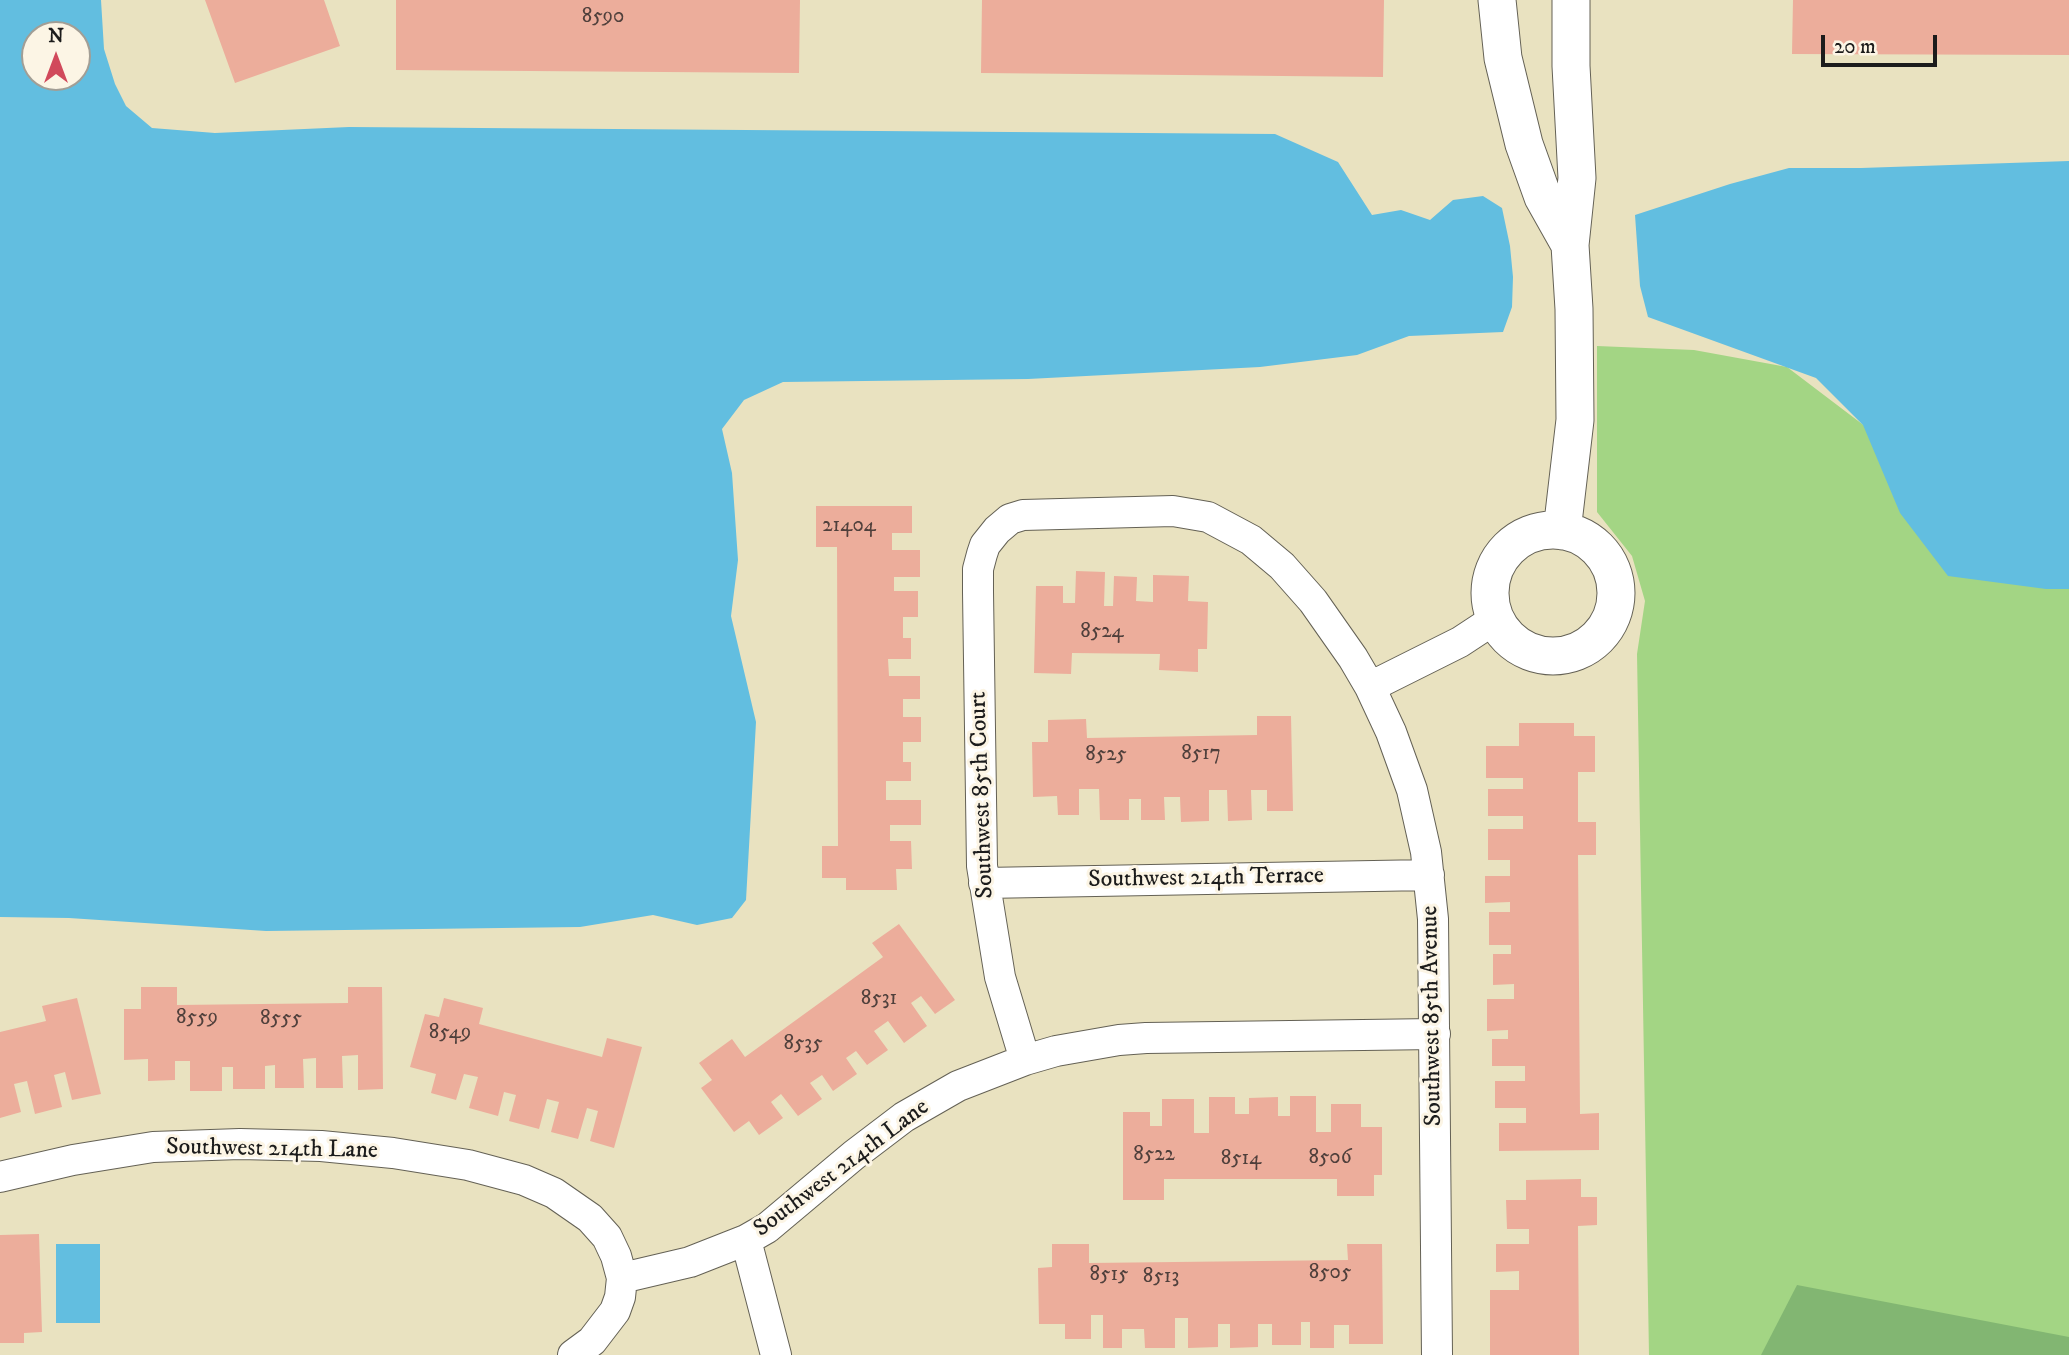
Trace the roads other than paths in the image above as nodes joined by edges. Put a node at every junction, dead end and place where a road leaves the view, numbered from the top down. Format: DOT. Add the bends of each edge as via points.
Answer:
graph roads {
  1 [pos="1497,0"];
  2 [pos="1572,0"];
  3 [pos="1570,245"];
  4 [pos="997,530"];
  5 [pos="1562,531"];
  6 [pos="1495,619"];
  7 [pos="1370,687"];
  8 [pos="1429,875"];
  9 [pos="984,883"];
  10 [pos="1435,1034"];
  11 [pos="1025,1060"];
  12 [pos="0,1177"];
  13 [pos="746,1240"];
  14 [pos="622,1278"];
  15 [pos="573,1355"];
  16 [pos="776,1355"];
  17 [pos="1437,1355"];
  1 -- 3 [label="street" via="1503,58 1524,144 1542,197"];
  2 -- 3 [label="street" via="1577,178"];
  3 -- 5 [label="street" via="1575,420"];
  4 -- 7 [label="street, Southwest 85th Avenue" via="1016,517 1050,513 1173,511 1220,522 1251,540 1289,574 1331,626"];
  4 -- 9 [label="street, Southwest 85th Court" via="985,545 978,577"];
  5 -- 6 [label="street" via="1529,535 1503,556 1490,586"];
  5 -- 6 [label="street" via="1595,546 1615,578 1613,615 1604,631 1574,653 1537,654 1519,647"];
  6 -- 7 [label="street"];
  7 -- 8 [label="street, Southwest 85th Avenue" via="1412,790"];
  8 -- 9 [label="street, Southwest 214th Terrace"];
  8 -- 10 [label="street, Southwest 85th Avenue"];
  9 -- 11 [label="street, Southwest 85th Court" via="1000,976"];
  10 -- 11 [label="street, Southwest 214th Lane" via="1146,1038 1089,1044"];
  10 -- 17 [label="street, Southwest 85th Avenue"];
  11 -- 13 [label="street, Southwest 214th Lane" via="958,1086 904,1117"];
  12 -- 14 [label="street, Southwest 214th Lane" via="73,1160 177,1145 321,1146 468,1165 554,1193 590,1218 607,1237"];
  13 -- 14 [label="street, Southwest 214th Lane" via="690,1262"];
  13 -- 16 [label="street"];
  14 -- 15 [label="street" via="620,1297 607,1324"];
}
